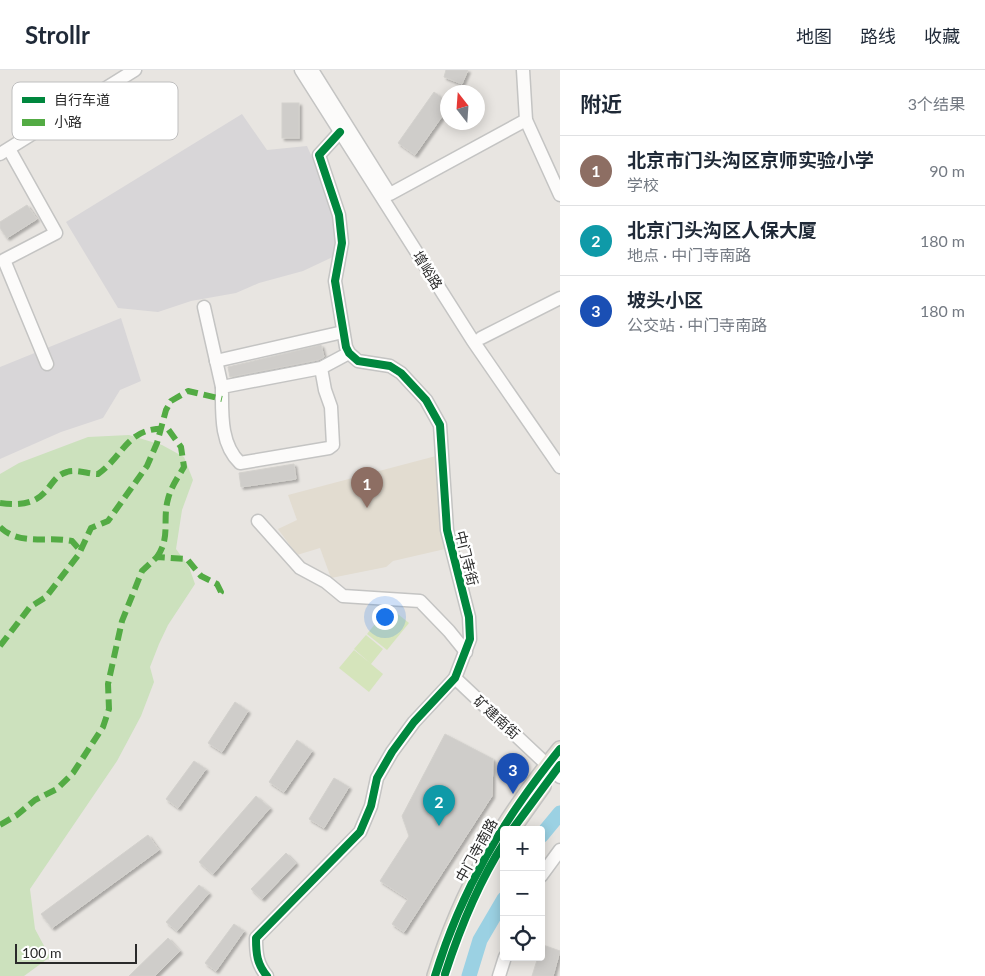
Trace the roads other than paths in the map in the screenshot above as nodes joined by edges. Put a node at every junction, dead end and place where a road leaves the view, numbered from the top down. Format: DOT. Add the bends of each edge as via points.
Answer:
graph roads {
  1 [pos="135,70"];
  2 [pos="301,70"];
  3 [pos="312,70"];
  4 [pos="523,70"];
  5 [pos="116,82"];
  6 [pos="526,120"];
  7 [pos="340,132"];
  8 [pos="23,140"];
  9 [pos="4,152"];
  10 [pos="390,194"];
  11 [pos="560,195"];
  12 [pos="560,298"];
  13 [pos="204,307"];
  14 [pos="344,332"];
  15 [pos="481,338"];
  16 [pos="349,353"];
  17 [pos="216,361"];
  18 [pos="47,364"];
  19 [pos="321,368"];
  20 [pos="222,387"];
  21 [pos="560,451"];
  22 [pos="560,467"];
  23 [pos="258,521"];
  24 [pos="466,652"];
  25 [pos="455,678"];
  26 [pos="560,748"];
  27 [pos="556,769"];
  28 [pos="515,826"];
  29 [pos="500,850"];
  30 [pos="560,850"];
  31 [pos="545,871"];
  32 [pos="504,961"];
  33 [pos="266,975"];
  34 [pos="436,976"];
  35 [pos="444,976"];
  36 [pos="499,976"];
  1 -- 5 [label="street"];
  2 -- 7 [label="street, 增峪路"];
  3 -- 10 [label="street, 增峪路"];
  4 -- 6 [label="street"];
  6 -- 10 [label="street"];
  6 -- 11 [label="street"];
  7 -- 14 [label="street" via="318,155 339,215 342,243 335,281"];
  7 -- 22 [label="street, 增峪路" via="473,342"];
  8 -- 9 [label="street"];
  9 -- 18 [label="street" via="56,233 4,260"];
  10 -- 15 [label="street, 增峪路"];
  12 -- 15 [label="street"];
  13 -- 17 [label="street"];
  14 -- 16 [label="street"];
  14 -- 17 [label="street"];
  15 -- 21 [label="street, 增峪路"];
  16 -- 19 [label="street"];
  16 -- 24 [label="street, 中门寺街" via="358,360 390,366 401,373 426,400 440,425 447,530 469,616 470,639"];
  17 -- 20 [label="street"];
  19 -- 20 [label="street"];
  19 -- 20 [label="street" via="331,407 333,444 330,448 240,463 226,440"];
  23 -- 24 [label="street" via="300,568 343,596 420,601"];
  24 -- 25 [label="street, 中门寺街"];
  25 -- 27 [label="street, 矿建南街"];
  25 -- 33 [label="street, 中门寺街" via="414,722 392,752 377,778 371,806 360,832 256,938 256,954"];
  26 -- 27 [label="main road, 中门寺南路"];
  27 -- 28 [label="main road, 中门寺南路"];
  27 -- 34 [label="main road, 中门寺南路" via="520,799 490,848 448,932"];
  29 -- 35 [label="main road, 中门寺南路" via="468,914"];
  30 -- 31 [label="street"];
  32 -- 36 [label="street"];
}
